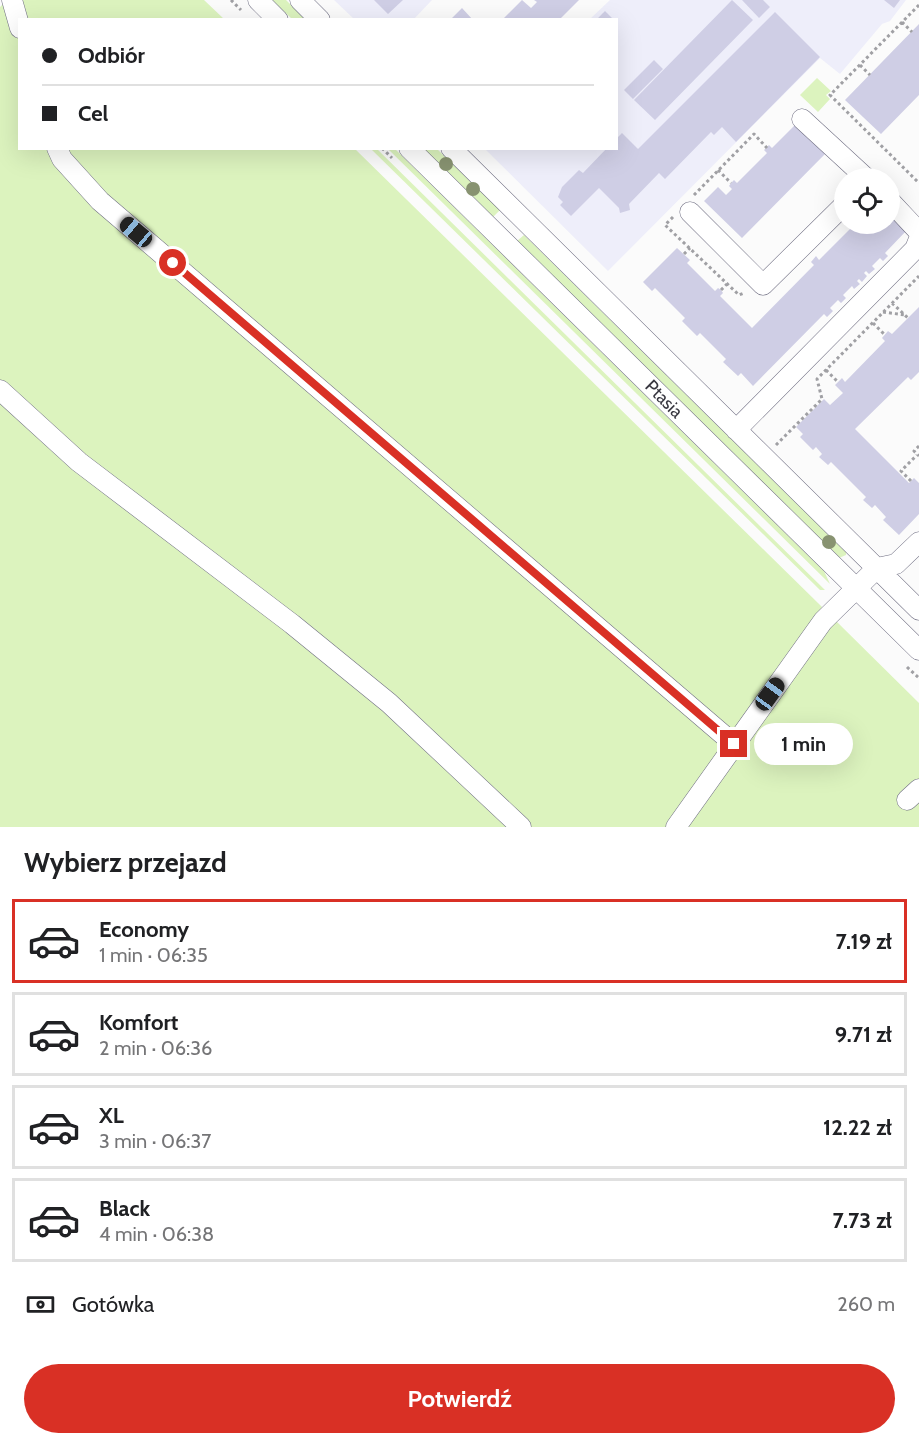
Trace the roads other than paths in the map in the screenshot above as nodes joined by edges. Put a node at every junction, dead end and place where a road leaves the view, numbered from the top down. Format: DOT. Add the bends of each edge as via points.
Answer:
graph roads {
  1 [pos="12,0"];
  2 [pos="258,0"];
  3 [pos="300,0"];
  4 [pos="276,18"];
  5 [pos="318,18"];
  6 [pos="18,21"];
  7 [pos="802,119"];
  8 [pos="58,150"];
  9 [pos="411,150"];
  10 [pos="453,150"];
  11 [pos="855,168"];
  12 [pos="900,212"];
  13 [pos="690,213"];
  14 [pos="834,215"];
  15 [pos="919,232"];
  16 [pos="919,239"];
  17 [pos="0,390"];
  18 [pos="736,430"];
  19 [pos="919,542"];
  20 [pos="876,568"];
  21 [pos="856,588"];
  22 [pos="919,610"];
  23 [pos="919,650"];
  24 [pos="734,744"];
  25 [pos="521,827"];
  26 [pos="676,827"];
  1 -- 6 [label="street"];
  2 -- 4 [label="street"];
  3 -- 5 [label="street"];
  7 -- 11 [label="street"];
  8 -- 24 [label="street" via="100,201"];
  9 -- 21 [label="street, Ptasia"];
  10 -- 18 [label="street, Ptasia"];
  12 -- 15 [label="street"];
  13 -- 14 [label="street" via="764,285"];
  16 -- 18 [label="street" via="915,249"];
  17 -- 25 [label="street" via="79,462 389,703"];
  18 -- 20 [label="street, Ptasia"];
  19 -- 20 [label="street" via="896,564"];
  20 -- 21 [label="street"];
  20 -- 22 [label="street, Ptasia"];
  21 -- 23 [label="street, Ptasia"];
  21 -- 24 [label="street" via="823,621"];
  24 -- 26 [label="street"];
}
